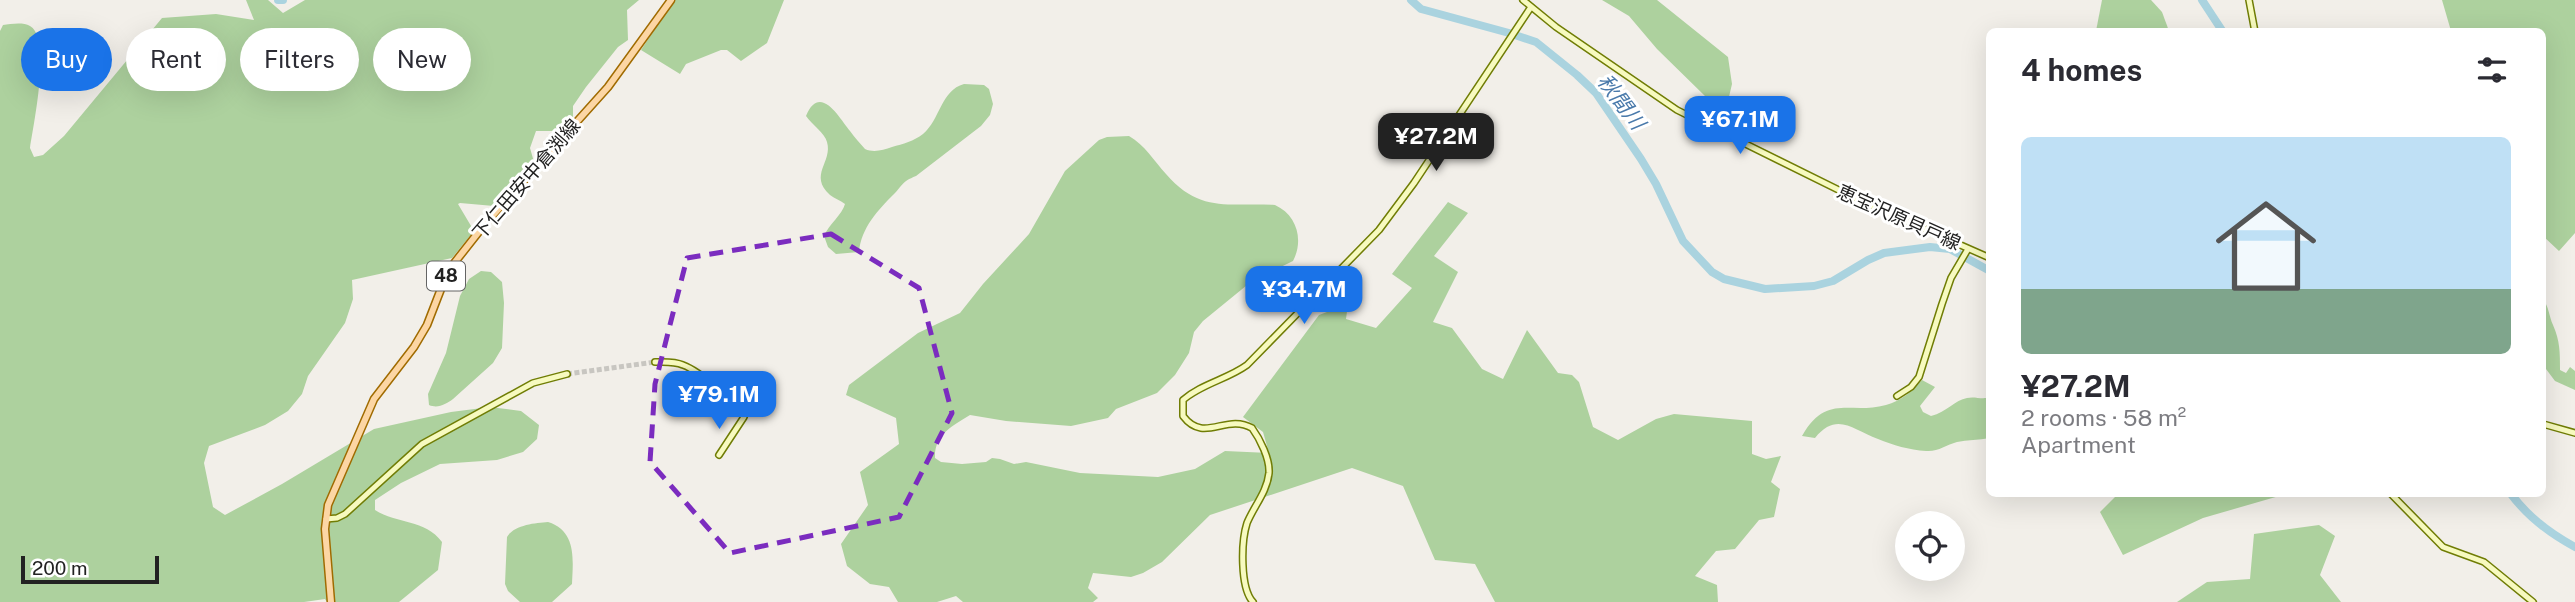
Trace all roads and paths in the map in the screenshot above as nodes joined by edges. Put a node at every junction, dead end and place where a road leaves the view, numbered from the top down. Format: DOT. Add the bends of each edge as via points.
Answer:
graph roads {
  1 [pos="671,0"];
  2 [pos="1523,0"];
  3 [pos="2249,0"];
  4 [pos="1531,7"];
  5 [pos="2254,28"];
  6 [pos="1967,250"];
  7 [pos="1986,257"];
  8 [pos="655,362"];
  9 [pos="567,374"];
  10 [pos="1897,396"];
  11 [pos="2546,425"];
  12 [pos="2575,432"];
  13 [pos="719,455"];
  14 [pos="2394,497"];
  15 [pos="326,519"];
  16 [pos="331,602"];
  17 [pos="1253,602"];
  18 [pos="2533,602"];
  1 -- 15 [label="main road, 下仁田安中倉渕線 / 48" via="608,87 450,269 427,325 374,399 335,487"];
  2 -- 4 [label="street, 恵宝沢原貝戸線"];
  3 -- 5 [label="street"];
  4 -- 6 [label="street, 恵宝沢原貝戸線" via="1689,116"];
  4 -- 17 [label="street" via="1379,230 1247,365 1183,400 1183,416 1194,428 1233,423 1252,428 1266,459 1267,483 1247,524 1244,544 1245,590"];
  6 -- 7 [label="street, 恵宝沢原貝戸線"];
  6 -- 10 [label="street" via="1941,303 1919,377"];
  8 -- 13 [label="street" via="694,370 744,417"];
  9 -- 15 [label="street" via="533,383 439,433 345,514"];
  11 -- 12 [label="street"];
  14 -- 18 [label="street" via="2443,547 2484,562"];
  15 -- 16 [label="main road, 下仁田安中倉渕線 / 48"];
}
